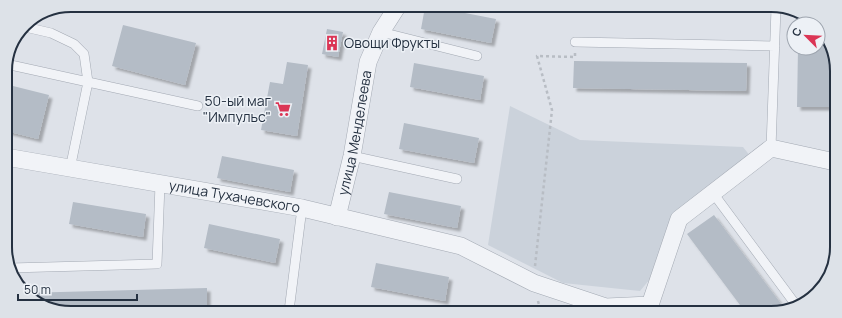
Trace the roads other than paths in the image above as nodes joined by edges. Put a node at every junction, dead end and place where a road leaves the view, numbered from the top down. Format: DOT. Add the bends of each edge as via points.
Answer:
graph roads {
  1 [pos="394,12"];
  2 [pos="776,12"];
  3 [pos="31,28"];
  4 [pos="381,32"];
  5 [pos="575,42"];
  6 [pos="775,46"];
  7 [pos="477,56"];
  8 [pos="12,65"];
  9 [pos="88,82"];
  10 [pos="198,106"];
  11 [pos="771,148"];
  12 [pos="352,156"];
  13 [pos="12,158"];
  14 [pos="830,161"];
  15 [pos="70,169"];
  16 [pos="457,179"];
  17 [pos="160,184"];
  18 [pos="714,193"];
  19 [pos="302,208"];
  20 [pos="337,217"];
  21 [pos="16,268"];
  22 [pos="793,301"];
  23 [pos="290,306"];
  24 [pos="595,306"];
  25 [pos="641,306"];
  1 -- 4 [label="street, улица Менделеева"];
  2 -- 6 [label="lane"];
  3 -- 9 [label="lane" via="51,33 74,44 84,54"];
  4 -- 7 [label="lane"];
  4 -- 12 [label="street, улица Менделеева" via="368,62"];
  5 -- 6 [label="lane"];
  6 -- 11 [label="lane"];
  8 -- 9 [label="lane"];
  9 -- 10 [label="lane"];
  9 -- 15 [label="lane"];
  11 -- 14 [label="street"];
  11 -- 18 [label="street"];
  12 -- 16 [label="lane"];
  12 -- 20 [label="street, улица Менделеева"];
  13 -- 15 [label="street, улица Тухачевского"];
  15 -- 17 [label="street, улица Тухачевского"];
  17 -- 19 [label="street, улица Тухачевского"];
  17 -- 21 [label="lane" via="157,264"];
  18 -- 22 [label="lane"];
  18 -- 25 [label="street" via="679,219 650,305"];
  19 -- 20 [label="street, улица Тухачевского"];
  19 -- 23 [label="lane"];
  20 -- 24 [label="street, улица Тухачевского" via="461,246 534,283"];
}
